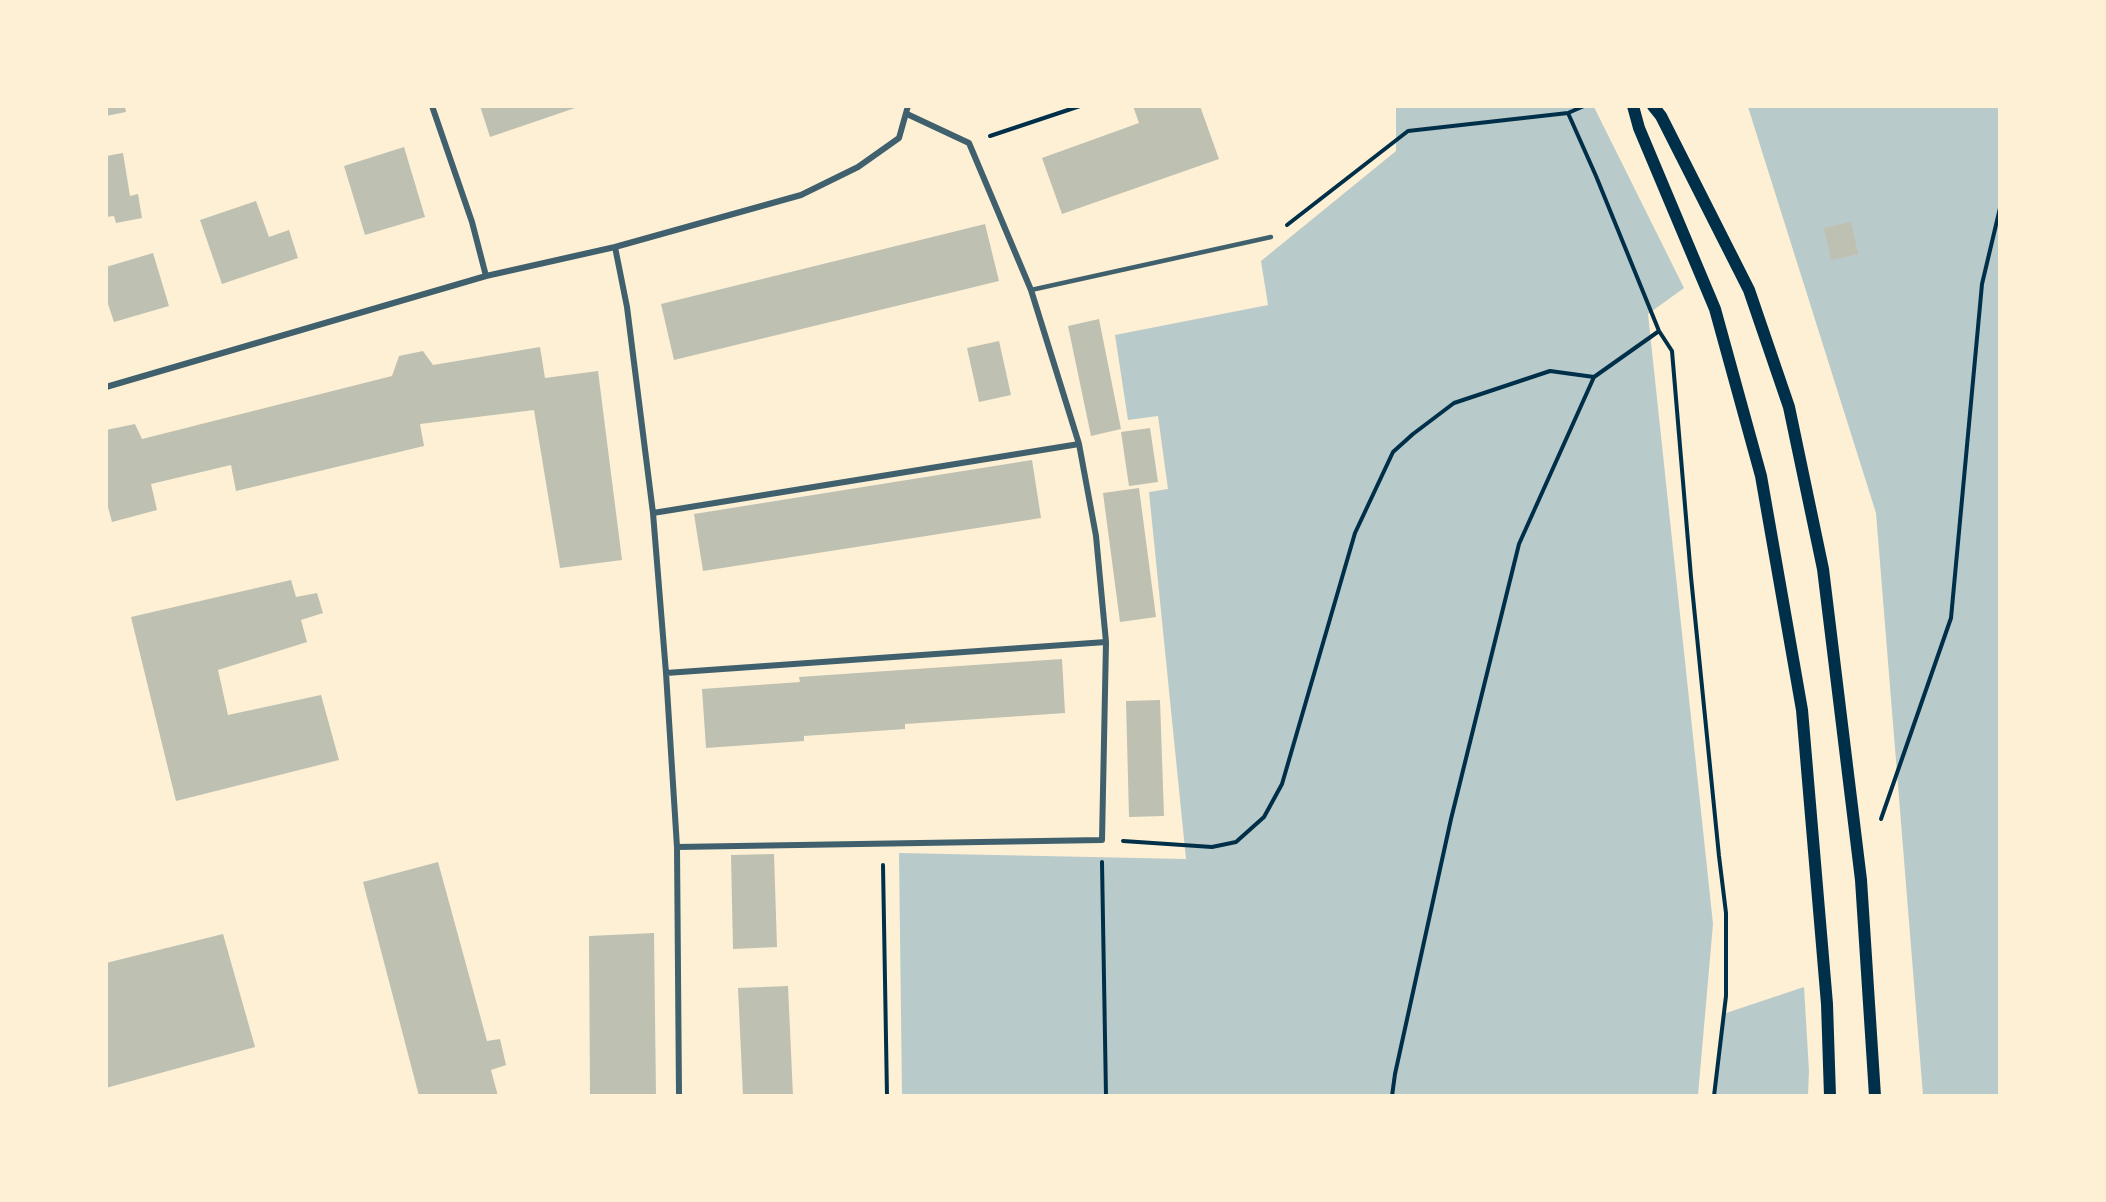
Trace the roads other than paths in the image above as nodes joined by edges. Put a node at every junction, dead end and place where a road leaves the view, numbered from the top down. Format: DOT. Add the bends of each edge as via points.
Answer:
graph roads {
  1 [pos="432,106"];
  2 [pos="1633,106"];
  3 [pos="1653,106"];
  4 [pos="908,110"];
  5 [pos="1271,237"];
  6 [pos="615,247"];
  7 [pos="486,276"];
  8 [pos="1031,290"];
  9 [pos="106,387"];
  10 [pos="1079,444"];
  11 [pos="653,513"];
  12 [pos="1106,642"];
  13 [pos="666,673"];
  14 [pos="677,847"];
  15 [pos="679,1095"];
  16 [pos="1830,1095"];
  17 [pos="1875,1095"];
  1 -- 7 [label="street" via="472,222"];
  2 -- 16 [label="main road" via="1715,309 1761,476 1802,710 1827,1004"];
  3 -- 17 [label="main road" via="1749,290 1789,407 1824,580 1860,880"];
  4 -- 6 [label="street" via="899,138 858,167 801,195"];
  4 -- 8 [label="street" via="969,143"];
  5 -- 8 [label="lane"];
  6 -- 7 [label="street"];
  6 -- 11 [label="street" via="627,307"];
  7 -- 9 [label="street"];
  8 -- 10 [label="street"];
  10 -- 11 [label="street"];
  10 -- 12 [label="street" via="1096,536"];
  11 -- 13 [label="street"];
  12 -- 13 [label="street"];
  12 -- 14 [label="street" via="1102,840"];
  13 -- 14 [label="street"];
  14 -- 15 [label="street"];
}
